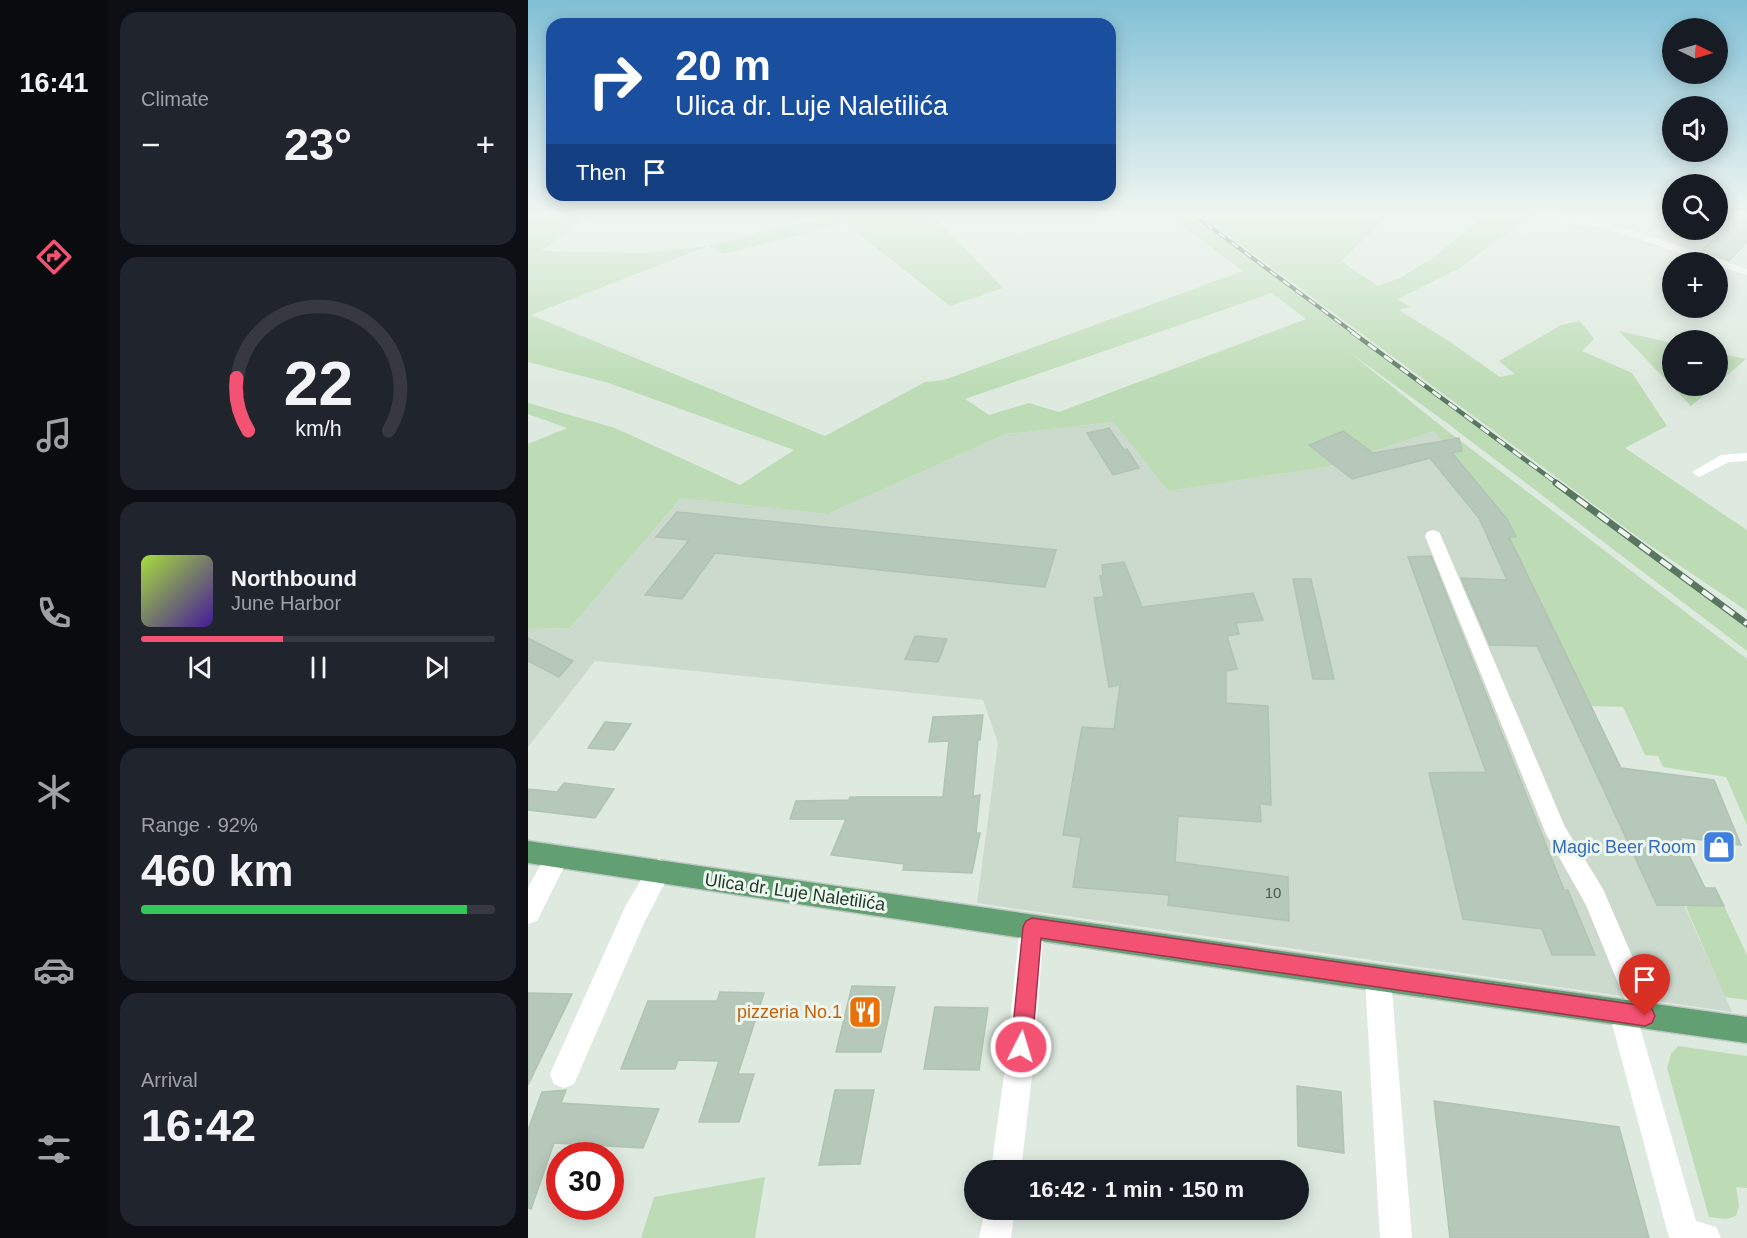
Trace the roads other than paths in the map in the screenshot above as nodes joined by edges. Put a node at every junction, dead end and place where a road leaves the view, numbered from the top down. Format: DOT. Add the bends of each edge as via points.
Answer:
graph roads {
  1 [pos="1747,457"];
  2 [pos="1699,472"];
  3 [pos="1433,536"];
  4 [pos="528,852"];
  5 [pos="557,857"];
  6 [pos="659,872"];
  7 [pos="528,912"];
  8 [pos="1032,927"];
  9 [pos="1378,978"];
  10 [pos="1633,1014"];
  11 [pos="1747,1030"];
  12 [pos="564,1074"];
  13 [pos="1007,1160"];
  14 [pos="998,1220"];
  15 [pos="1691,1237"];
  16 [pos="995,1238"];
  17 [pos="1396,1238"];
  1 -- 2 [label="street" via="1726,458"];
  3 -- 10 [label="street" via="1557,834 1595,897"];
  4 -- 5 [label="main road, Ulica dr. Luje Naletilića"];
  5 -- 6 [label="main road, Ulica dr. Luje Naletilića"];
  5 -- 7 [label="street"];
  6 -- 8 [label="main road, Ulica dr. Luje Naletilića"];
  6 -- 12 [label="street"];
  8 -- 9 [label="main road, Ulica dr. Luje Naletilića"];
  8 -- 13 [label="street"];
  9 -- 10 [label="main road, Ulica dr. Luje Naletilića"];
  9 -- 17 [label="street"];
  10 -- 11 [label="main road, Ulica dr. Luje Naletilića"];
  10 -- 15 [label="street"];
  14 -- 16 [label="street"];
}
